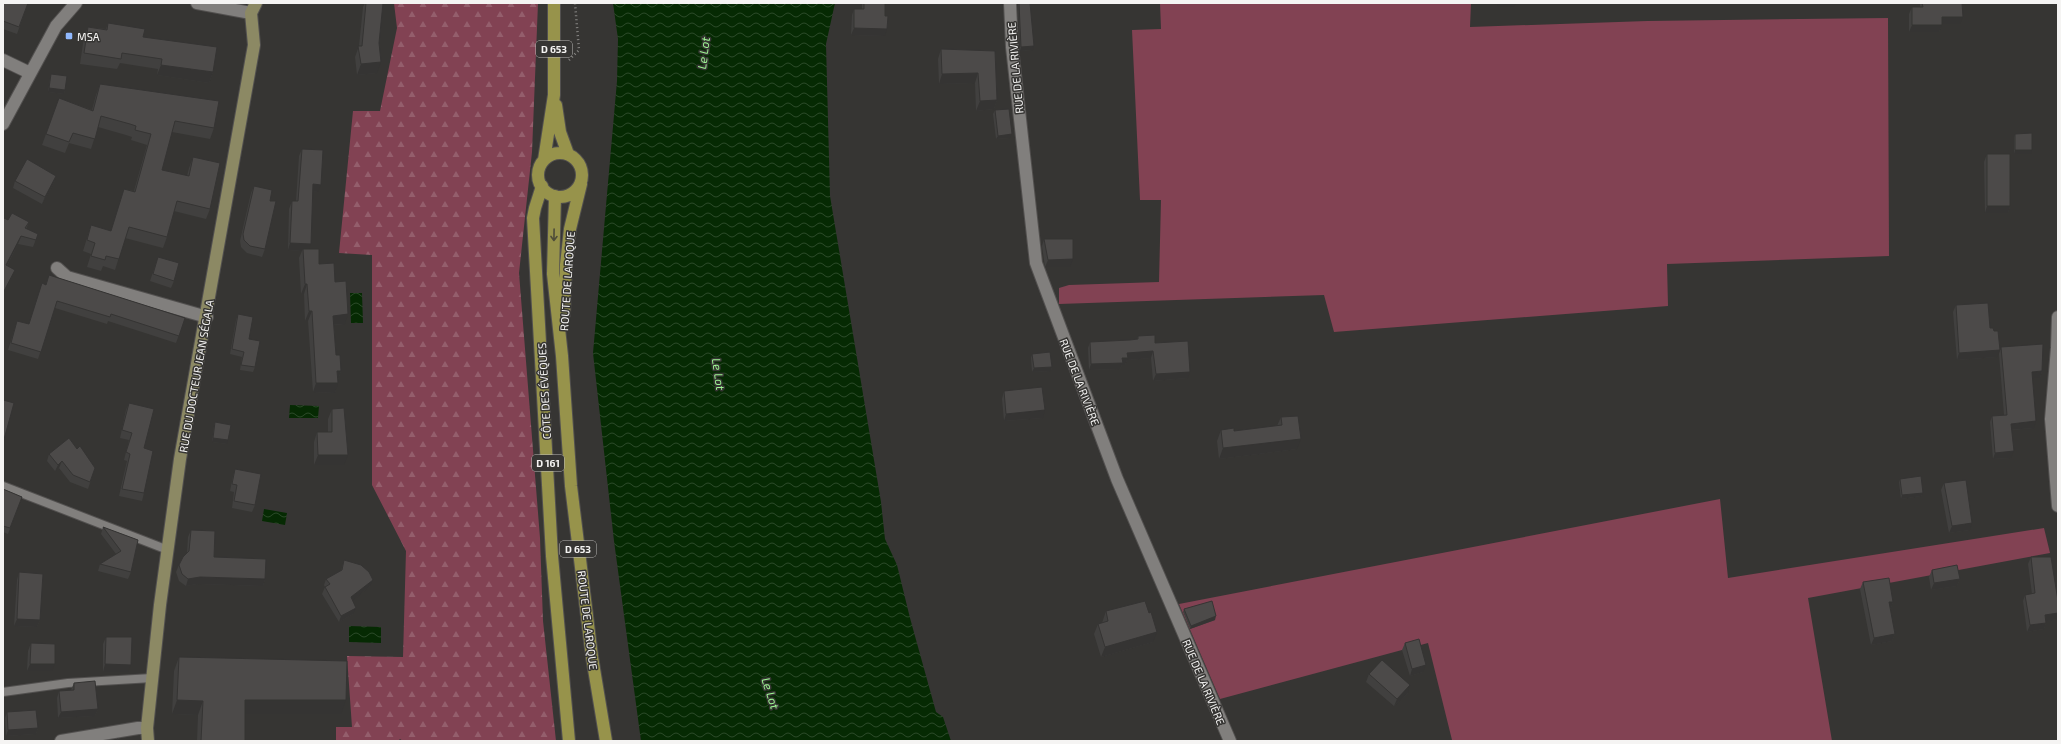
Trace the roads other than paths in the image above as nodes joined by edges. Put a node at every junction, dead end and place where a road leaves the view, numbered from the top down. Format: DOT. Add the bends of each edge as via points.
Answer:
graph roads {
  1 [pos="76,3"];
  2 [pos="197,3"];
  3 [pos="554,3"];
  4 [pos="1010,3"];
  5 [pos="254,8"];
  6 [pos="3,60"];
  7 [pos="30,73"];
  8 [pos="554,95"];
  9 [pos="3,124"];
  10 [pos="568,154"];
  11 [pos="544,160"];
  12 [pos="581,184"];
  13 [pos="542,186"];
  14 [pos="555,196"];
  15 [pos="57,268"];
  16 [pos="207,317"];
  17 [pos="2058,317"];
  18 [pos="562,356"];
  19 [pos="3,486"];
  20 [pos="2058,506"];
  21 [pos="168,550"];
  22 [pos="152,678"];
  23 [pos="3,692"];
  24 [pos="147,728"];
  25 [pos="61,741"];
  26 [pos="148,741"];
  27 [pos="569,741"];
  28 [pos="606,741"];
  29 [pos="1230,741"];
  1 -- 7 [label="street" via="56,26"];
  2 -- 5 [label="street"];
  3 -- 8 [label="main road, D 653"];
  4 -- 29 [label="street, RUE DE LA RIVIÈRE" via="1011,45 1036,263 1117,479"];
  5 -- 16 [label="street, RUE DU DOCTEUR JEAN SÉGALA" via="254,45"];
  6 -- 7 [label="street"];
  7 -- 9 [label="street"];
  8 -- 10 [label="main road, D 653" via="560,132"];
  8 -- 11 [label="main road, D 653"];
  10 -- 11 [label="main road" via="555,153"];
  10 -- 12 [label="main road" via="580,163 583,177"];
  11 -- 13 [label="main road" via="538,173"];
  12 -- 14 [label="main road" via="570,195"];
  12 -- 18 [label="main road, ROUTE DE LAROQUE / D 653" via="570,229 566,265"];
  13 -- 14 [label="main road" via="545,191"];
  13 -- 27 [label="main road, CÔTE DES ÉVÊQUES / D 161" via="533,218 552,556"];
  14 -- 18 [label="main road, ROUTE DE LAROQUE / D 653, one-way" via="553,274"];
  15 -- 16 [label="street" via="67,277"];
  16 -- 21 [label="street, RUE DU DOCTEUR JEAN SÉGALA" via="180,459"];
  17 -- 20 [label="street" via="2050,419"];
  18 -- 28 [label="main road, ROUTE DE LAROQUE / D 653" via="570,486 592,657"];
  19 -- 21 [label="lane"];
  21 -- 22 [label="street, RUE DU DOCTEUR JEAN SÉGALA"];
  22 -- 23 [label="lane" via="68,683"];
  22 -- 24 [label="street, RUE DU DOCTEUR JEAN SÉGALA"];
  24 -- 25 [label="street"];
  24 -- 26 [label="street, RUE DU DOCTEUR JEAN SÉGALA"];
}
